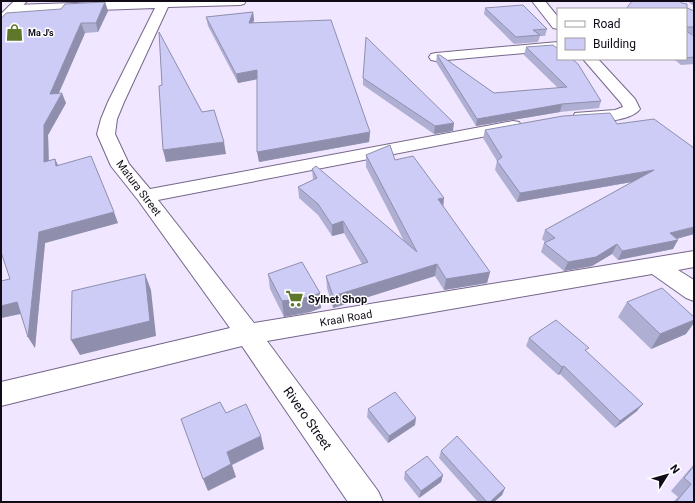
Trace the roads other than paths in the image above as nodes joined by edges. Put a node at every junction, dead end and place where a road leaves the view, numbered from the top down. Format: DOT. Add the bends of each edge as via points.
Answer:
graph roads {
  1 [pos="240,1"];
  2 [pos="538,1"];
  3 [pos="163,4"];
  4 [pos="17,5"];
  5 [pos="1,22"];
  6 [pos="557,24"];
  7 [pos="557,46"];
  8 [pos="436,57"];
  9 [pos="591,60"];
  10 [pos="568,118"];
  11 [pos="532,123"];
  12 [pos="145,196"];
  13 [pos="694,259"];
  14 [pos="656,266"];
  15 [pos="694,292"];
  16 [pos="248,334"];
  17 [pos="1,394"];
  18 [pos="367,502"];
  1 -- 3 [label="street"];
  2 -- 6 [label="street"];
  3 -- 4 [label="street"];
  3 -- 12 [label="street, Matura Street" via="116,102 106,134 120,166"];
  4 -- 5 [label="street"];
  7 -- 8 [label="street"];
  9 -- 10 [label="street" via="629,102 632,109 620,114"];
  11 -- 12 [label="street"];
  12 -- 16 [label="street, Matura Street"];
  13 -- 14 [label="street, Kraal Road"];
  14 -- 15 [label="street"];
  14 -- 16 [label="street, Kraal Road"];
  16 -- 17 [label="street, Kraal Road"];
  16 -- 18 [label="street, Rivero Street"];
}
